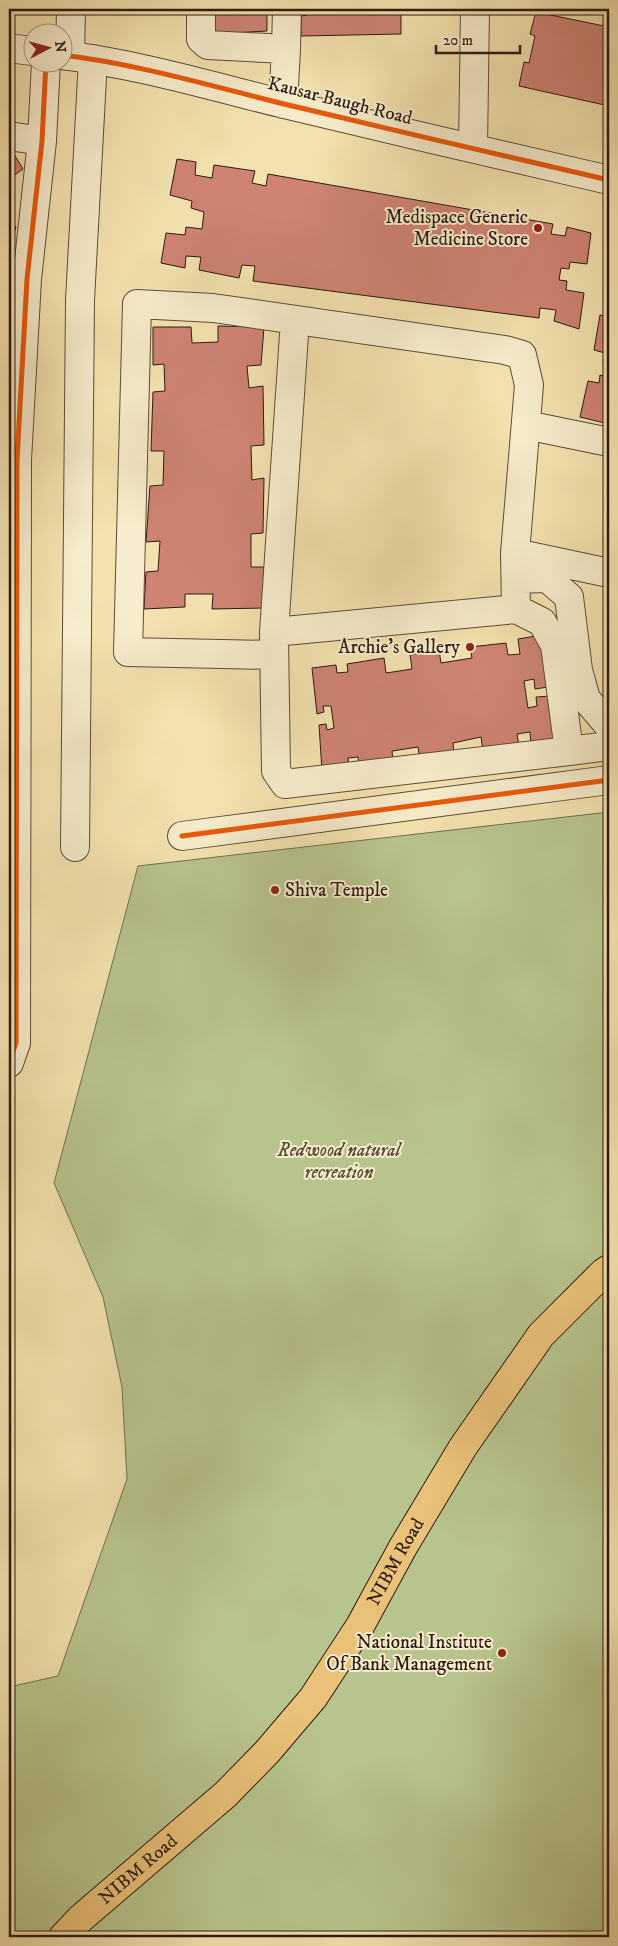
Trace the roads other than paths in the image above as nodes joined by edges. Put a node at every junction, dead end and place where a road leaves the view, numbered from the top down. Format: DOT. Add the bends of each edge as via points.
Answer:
graph roads {
  1 [pos="71,9"];
  2 [pos="201,9"];
  3 [pos="287,9"];
  4 [pos="475,9"];
  5 [pos="70,22"];
  6 [pos="9,48"];
  7 [pos="286,49"];
  8 [pos="22,50"];
  9 [pos="72,59"];
  10 [pos="64,72"];
  11 [pos="69,72"];
  12 [pos="283,104"];
  13 [pos="9,136"];
  14 [pos="42,140"];
  15 [pos="473,148"];
  16 [pos="609,180"];
  17 [pos="18,279"];
  18 [pos="294,320"];
  19 [pos="526,425"];
  20 [pos="609,442"];
  21 [pos="13,461"];
  22 [pos="515,566"];
  23 [pos="609,573"];
  24 [pos="516,609"];
  25 [pos="274,643"];
  26 [pos="13,678"];
  27 [pos="609,726"];
  28 [pos="609,746"];
  29 [pos="569,751"];
  30 [pos="609,780"];
  31 [pos="182,836"];
  32 [pos="75,847"];
  33 [pos="12,887"];
  34 [pos="9,1063"];
  35 [pos="607,1265"];
  36 [pos="63,1937"];
  1 -- 5 [label="street"];
  2 -- 7 [label="street" via="201,39 208,45"];
  3 -- 7 [label="street"];
  4 -- 15 [label="street"];
  6 -- 8 [label="street"];
  7 -- 12 [label="street"];
  9 -- 12 [label="street, Kausar Baugh Road" via="199,81"];
  10 -- 14 [label="street"];
  11 -- 32 [label="street" via="80,300"];
  12 -- 15 [label="street, Kausar Baugh Road"];
  13 -- 14 [label="street"];
  14 -- 17 [label="street"];
  15 -- 16 [label="street, Kausar Baugh Road"];
  17 -- 21 [label="street"];
  18 -- 19 [label="street" via="522,355 529,385"];
  18 -- 25 [label="street"];
  18 -- 25 [label="street" via="213,308 137,304 128,652"];
  19 -- 20 [label="street"];
  19 -- 22 [label="street"];
  21 -- 26 [label="street"];
  22 -- 23 [label="street"];
  22 -- 24 [label="street"];
  22 -- 27 [label="street" via="547,578 568,597 578,670 586,699"];
  24 -- 25 [label="street"];
  24 -- 29 [label="street" via="542,622 556,645"];
  25 -- 29 [label="street" via="276,771 285,784"];
  26 -- 33 [label="street"];
  28 -- 29 [label="street"];
  30 -- 31 [label="street"];
  33 -- 34 [label="street" via="16,1043"];
  35 -- 36 [label="main road, NIBM Road" via="541,1335 463,1447 360,1626 313,1698 226,1794"];
}
